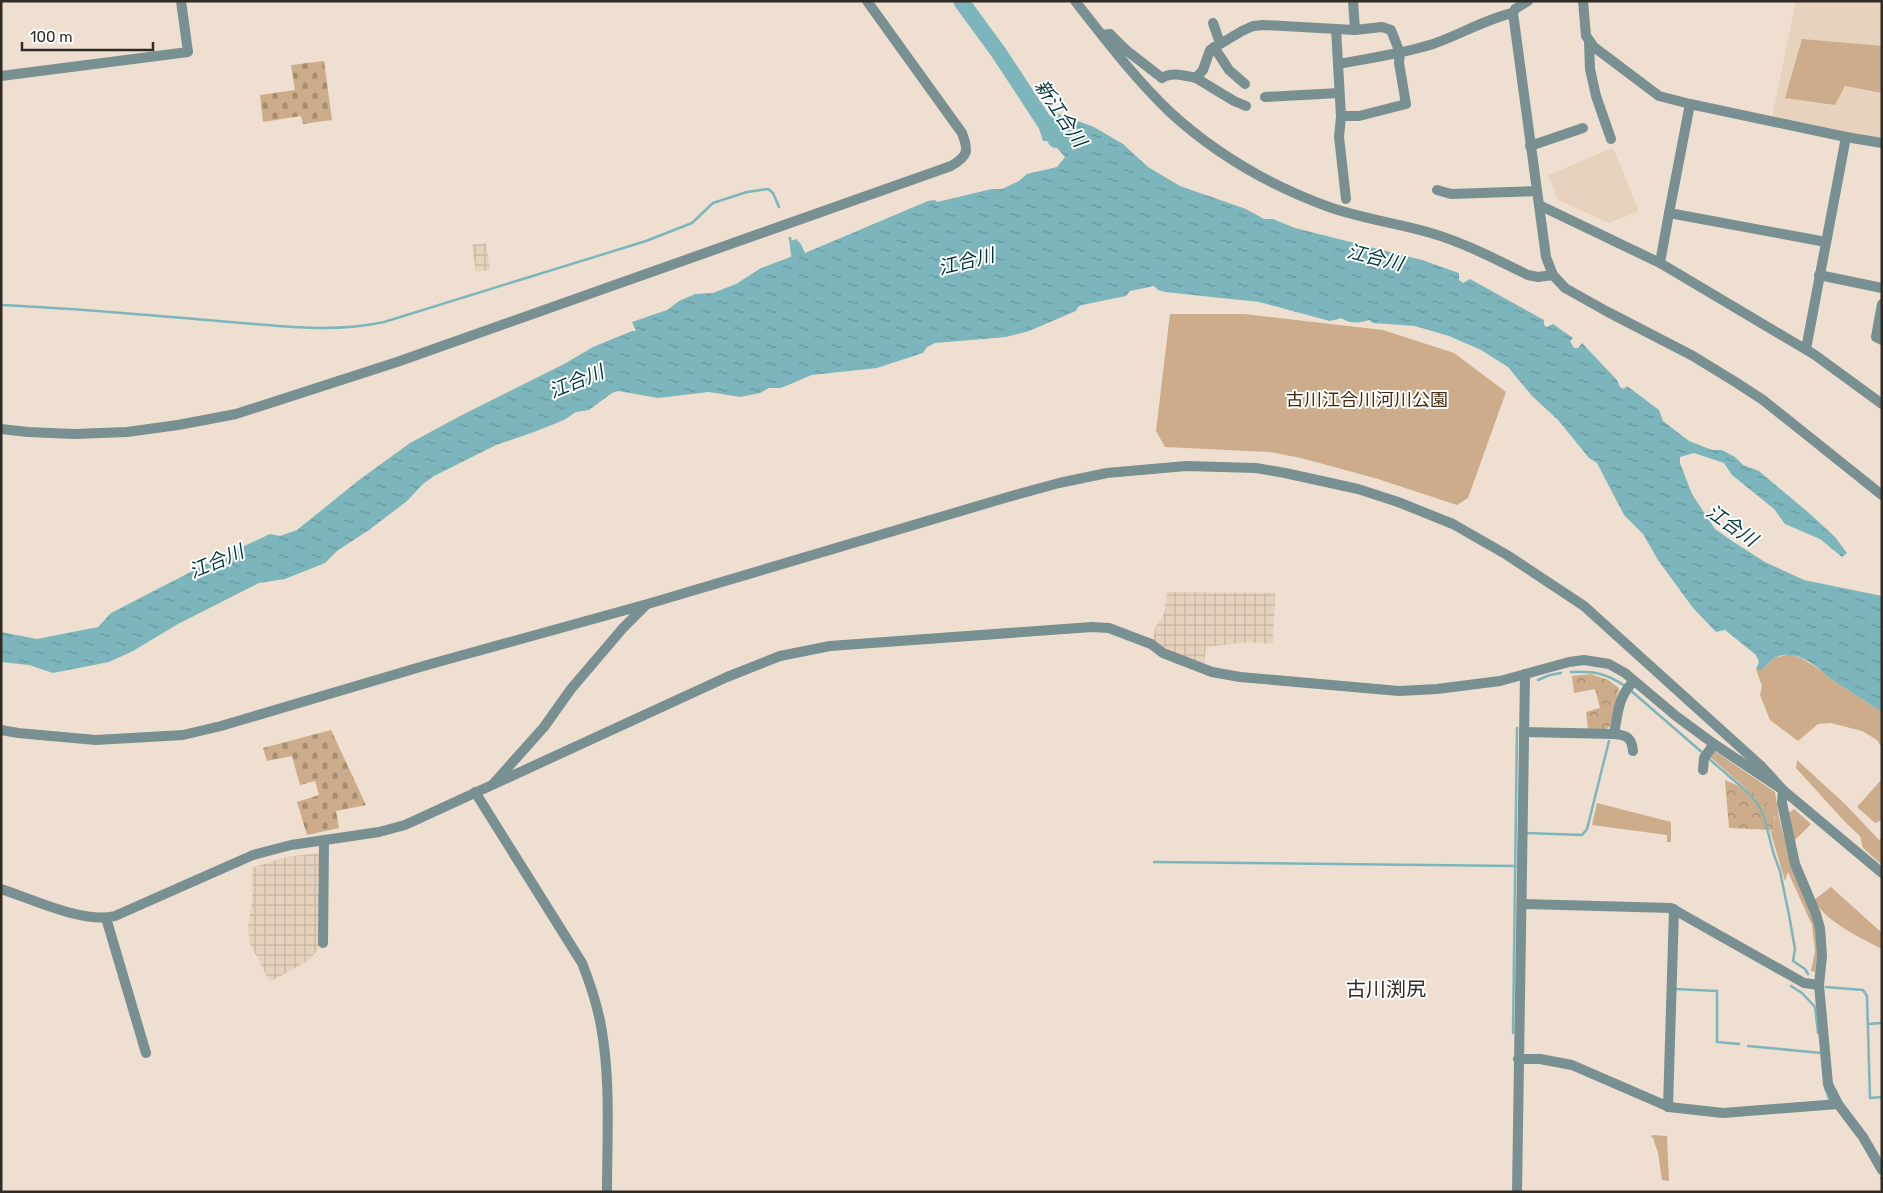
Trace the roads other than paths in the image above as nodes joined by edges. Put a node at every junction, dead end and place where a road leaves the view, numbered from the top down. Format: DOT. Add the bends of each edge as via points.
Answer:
graph roads {
  1 [pos="181,1"];
  2 [pos="867,1"];
  3 [pos="1075,1"];
  4 [pos="1353,1"];
  5 [pos="1528,1"];
  6 [pos="1583,1"];
  7 [pos="1513,13"];
  8 [pos="1213,23"];
  9 [pos="1336,28"];
  10 [pos="1355,30"];
  11 [pos="1102,35"];
  12 [pos="1589,41"];
  13 [pos="1217,45"];
  14 [pos="1400,53"];
  15 [pos="1338,64"];
  16 [pos="1,76"];
  17 [pos="1196,78"];
  18 [pos="1245,84"];
  19 [pos="1339,93"];
  20 [pos="1264,97"];
  21 [pos="1690,104"];
  22 [pos="1246,106"];
  23 [pos="1341,116"];
  24 [pos="1582,128"];
  25 [pos="1846,137"];
  26 [pos="1611,139"];
  27 [pos="1882,143"];
  28 [pos="1530,146"];
  29 [pos="1437,190"];
  30 [pos="1537,192"];
  31 [pos="1346,199"];
  32 [pos="1539,205"];
  33 [pos="1669,213"];
  34 [pos="1826,242"];
  35 [pos="1660,263"];
  36 [pos="1553,275"];
  37 [pos="1819,275"];
  38 [pos="1882,288"];
  39 [pos="1882,304"];
  40 [pos="1882,340"];
  41 [pos="1806,349"];
  42 [pos="1882,404"];
  43 [pos="1,429"];
  44 [pos="1882,495"];
  45 [pos="647,605"];
  46 [pos="1525,674"];
  47 [pos="1630,685"];
  48 [pos="1,730"];
  49 [pos="1524,732"];
  50 [pos="1614,734"];
  51 [pos="1709,751"];
  52 [pos="1634,752"];
  53 [pos="1703,770"];
  54 [pos="494,783"];
  55 [pos="1783,790"];
  56 [pos="475,792"];
  57 [pos="324,841"];
  58 [pos="1882,873"];
  59 [pos="1,889"];
  60 [pos="1522,904"];
  61 [pos="1674,912"];
  62 [pos="106,918"];
  63 [pos="323,943"];
  64 [pos="1819,985"];
  65 [pos="146,1053"];
  66 [pos="1518,1059"];
  67 [pos="1838,1104"];
  68 [pos="1668,1106"];
  69 [pos="1882,1170"];
  70 [pos="607,1192"];
  71 [pos="1517,1192"];
  1 -- 16 [label="street" via="188,52"];
  2 -- 43 [label="street" via="962,133 967,145 966,154 951,166 397,362 236,414 128,432 74,434"];
  3 -- 11 [label="street"];
  4 -- 10 [label="street"];
  5 -- 7 [label="street"];
  6 -- 12 [label="street"];
  7 -- 14 [label="street" via="1434,44"];
  7 -- 28 [label="street"];
  8 -- 13 [label="street"];
  9 -- 10 [label="street"];
  9 -- 13 [label="street" via="1253,26"];
  9 -- 15 [label="street"];
  10 -- 14 [label="street" via="1387,28 1394,34"];
  11 -- 17 [label="street" via="1110,34 1162,78 1173,74"];
  11 -- 36 [label="street" via="1170,112 1216,149 1267,180 1343,212 1440,236 1528,275"];
  12 -- 21 [label="street" via="1609,60 1659,96"];
  12 -- 26 [label="street" via="1590,69 1596,96"];
  13 -- 17 [label="street" via="1210,50 1203,70"];
  13 -- 18 [label="street" via="1229,70"];
  14 -- 15 [label="street"];
  14 -- 23 [label="street" via="1406,104 1359,116"];
  15 -- 19 [label="street"];
  17 -- 22 [label="street"];
  19 -- 20 [label="street"];
  19 -- 23 [label="street"];
  21 -- 25 [label="street"];
  21 -- 33 [label="street"];
  23 -- 31 [label="street" via="1339,137"];
  24 -- 28 [label="street"];
  25 -- 27 [label="street"];
  25 -- 34 [label="street"];
  28 -- 30 [label="street"];
  29 -- 30 [label="street" via="1451,194"];
  30 -- 32 [label="street"];
  32 -- 35 [label="street"];
  32 -- 36 [label="street" via="1546,256"];
  33 -- 34 [label="street"];
  33 -- 35 [label="street"];
  34 -- 37 [label="street"];
  35 -- 41 [label="street"];
  36 -- 44 [label="street" via="1565,288 1744,387"];
  37 -- 38 [label="street"];
  37 -- 41 [label="street"];
  39 -- 40 [label="street" via="1876,337"];
  41 -- 42 [label="street"];
  45 -- 48 [label="street" via="427,665 247,720 183,735 96,740"];
  45 -- 54 [label="street" via="622,628 544,727"];
  45 -- 55 [label="street" via="1058,483 1107,473 1186,466 1256,468 1358,489 1398,502 1453,524 1508,555 1584,606 1761,766"];
  46 -- 47 [label="street" via="1584,660 1609,664 1625,673"];
  46 -- 49 [label="street"];
  46 -- 54 [label="street" via="1500,681 1399,691 1240,677 1212,672 1163,653 1151,644 1116,631 1092,627 830,646 757,664"];
  47 -- 50 [label="street" via="1620,699"];
  47 -- 51 [label="street" via="1676,716"];
  49 -- 50 [label="street"];
  49 -- 60 [label="street"];
  50 -- 52 [label="street" via="1629,737"];
  51 -- 53 [label="street"];
  51 -- 55 [label="street"];
  54 -- 56 [label="street"];
  55 -- 58 [label="street"];
  55 -- 64 [label="street" via="1782,803 1795,864 1820,928"];
  56 -- 57 [label="street" via="405,825"];
  56 -- 70 [label="street" via="582,963 593,994 606,1065"];
  57 -- 62 [label="street" via="291,845 253,856 127,912"];
  57 -- 63 [label="street"];
  59 -- 62 [label="street" via="88,917"];
  60 -- 61 [label="street"];
  60 -- 66 [label="street"];
  61 -- 64 [label="street" via="1804,983"];
  61 -- 68 [label="street"];
  62 -- 65 [label="street"];
  64 -- 67 [label="street" via="1828,1084"];
  66 -- 68 [label="street" via="1536,1058 1572,1065"];
  66 -- 71 [label="street"];
  67 -- 68 [label="street" via="1723,1113"];
  67 -- 69 [label="street"];
}
